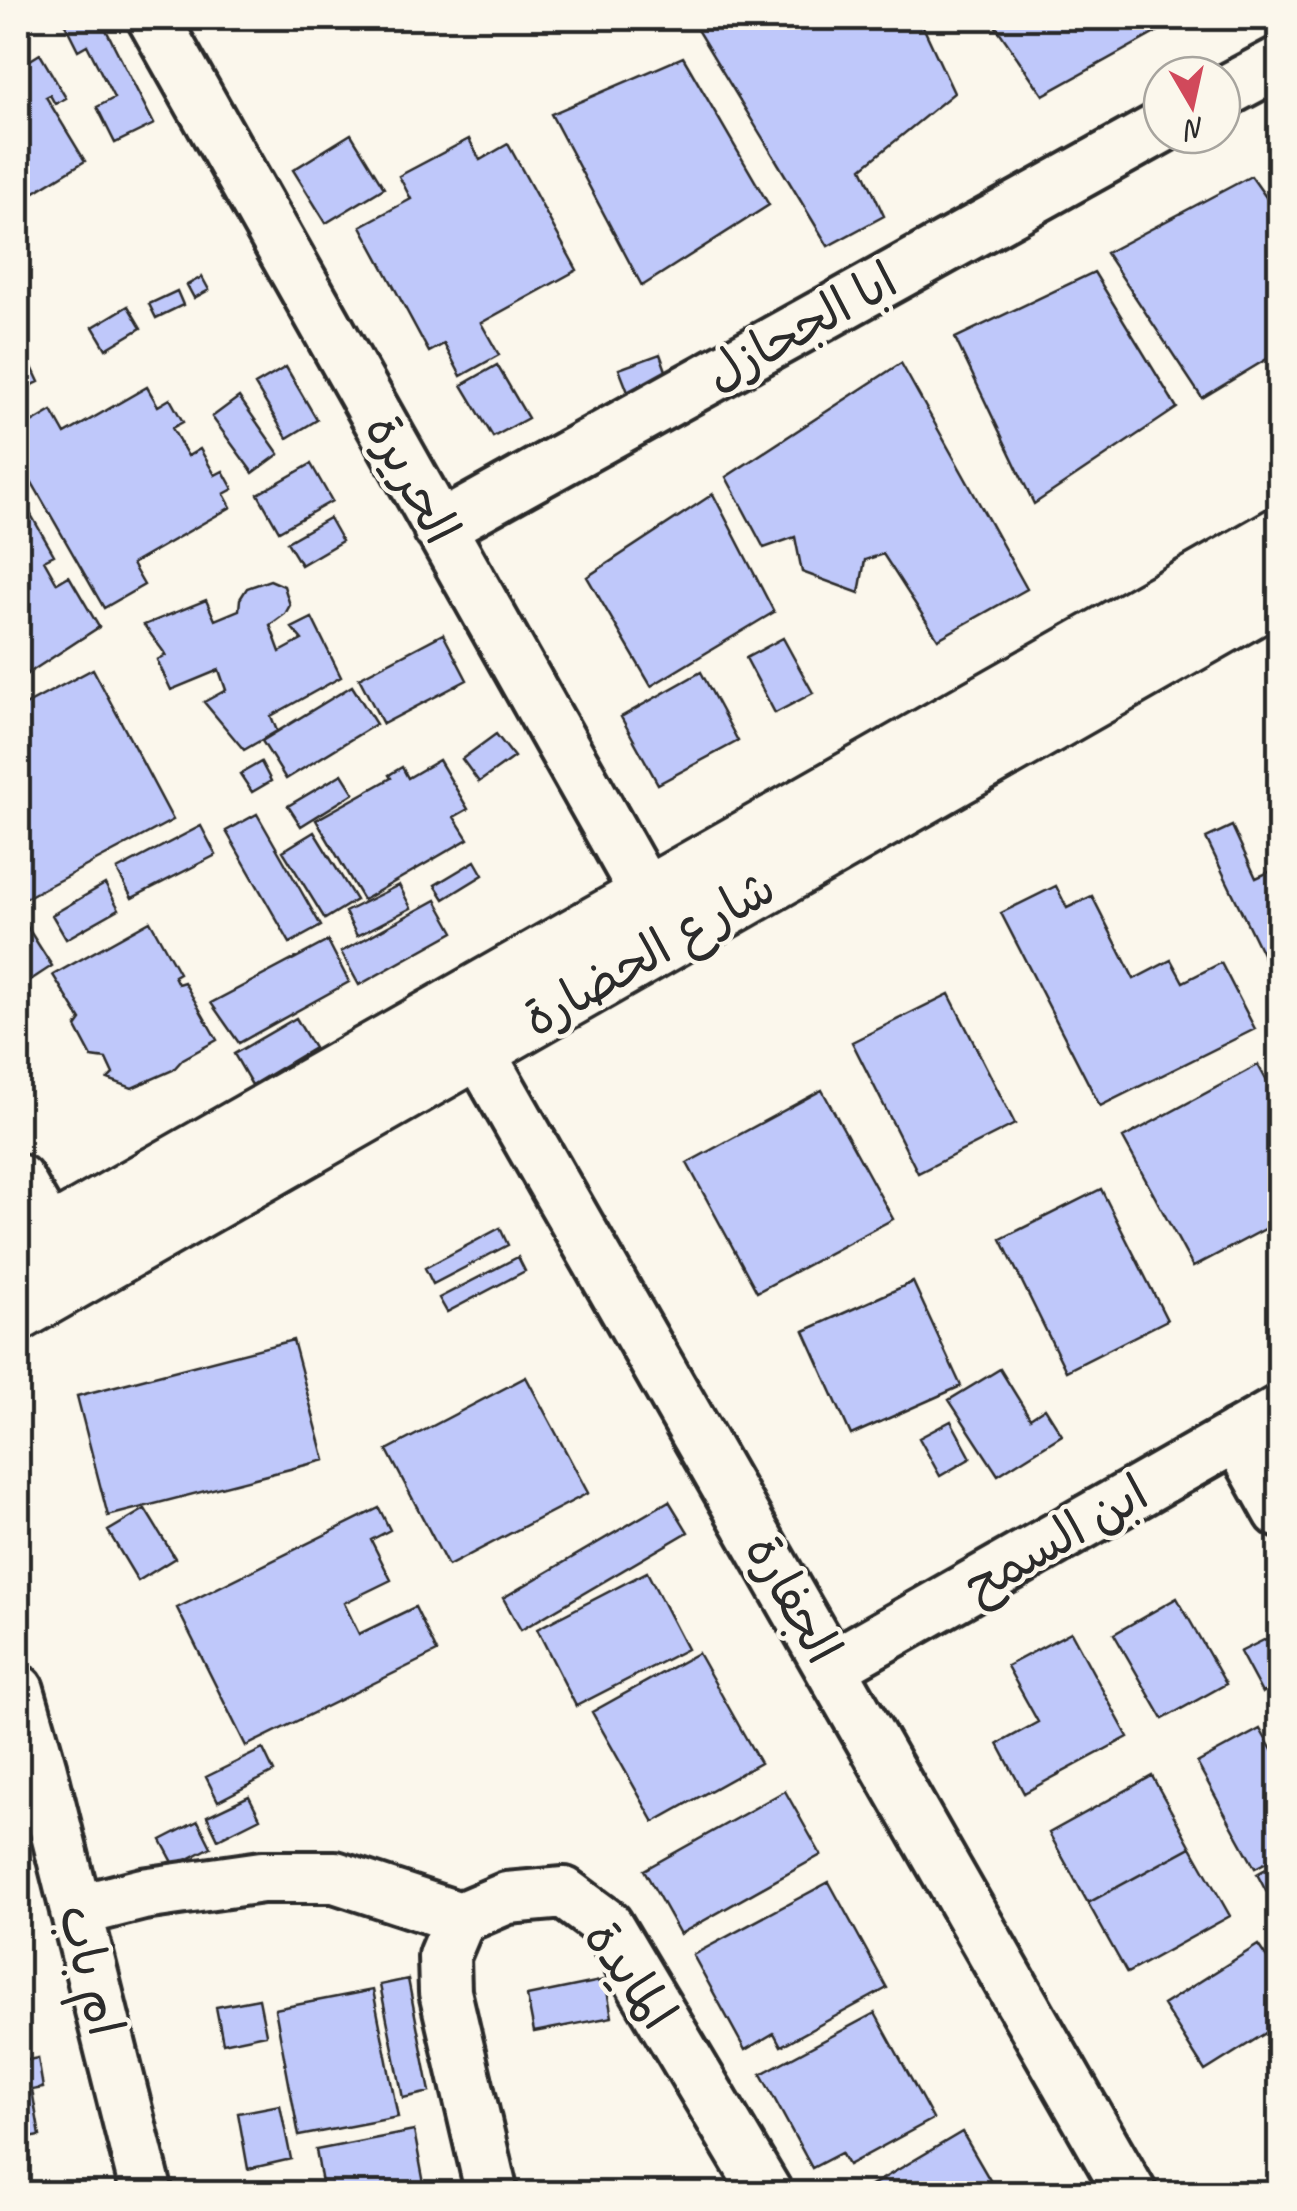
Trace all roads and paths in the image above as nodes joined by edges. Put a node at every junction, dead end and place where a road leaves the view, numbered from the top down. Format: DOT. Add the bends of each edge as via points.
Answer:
graph roads {
  1 [pos="153,18"];
  2 [pos="1280,62"];
  3 [pos="1242,83"];
  4 [pos="1142,138"];
  5 [pos="439,528"];
  6 [pos="1280,535"];
  7 [pos="1280,593"];
  8 [pos="659,917"];
  9 [pos="465,1028"];
  10 [pos="18,1180"];
  11 [pos="47,1256"];
  12 [pos="18,1313"];
  13 [pos="1258,1423"];
  14 [pos="1280,1512"];
  15 [pos="832,1666"];
  16 [pos="18,1690"];
  17 [pos="29,1776"];
  18 [pos="76,1910"];
  19 [pos="460,1918"];
  20 [pos="147,2194"];
  21 [pos="492,2194"];
  22 [pos="768,2194"];
  23 [pos="1132,2194"];
  1 -- 5 [label="street, الحريرة"];
  2 -- 3 [label="street"];
  4 -- 5 [label="street, ابا الجحازل"];
  5 -- 8 [label="street, الحريرة"];
  6 -- 8 [label="street, شارع الحضارة"];
  7 -- 8 [label="street, شارع الحضارة"];
  8 -- 9 [label="street, شارع الحضارة"];
  9 -- 11 [label="street, شارع الحضارة"];
  9 -- 15 [label="street, الجفارة"];
  10 -- 11 [label="street"];
  11 -- 12 [label="street, شارع الحضارة"];
  13 -- 14 [label="street"];
  13 -- 15 [label="street, ابن السمح"];
  15 -- 23 [label="street, الجفارة"];
  16 -- 17 [label="street, ام باب"];
  17 -- 18 [label="street, ام باب"];
  18 -- 19 [label="street" via="262,1877 335,1877"];
  18 -- 20 [label="street, ام باب"];
  19 -- 21 [label="street" via="444,1956 446,1992"];
  19 -- 22 [label="street, المايدة" via="507,1898 564,1893 608,1925"];
}
